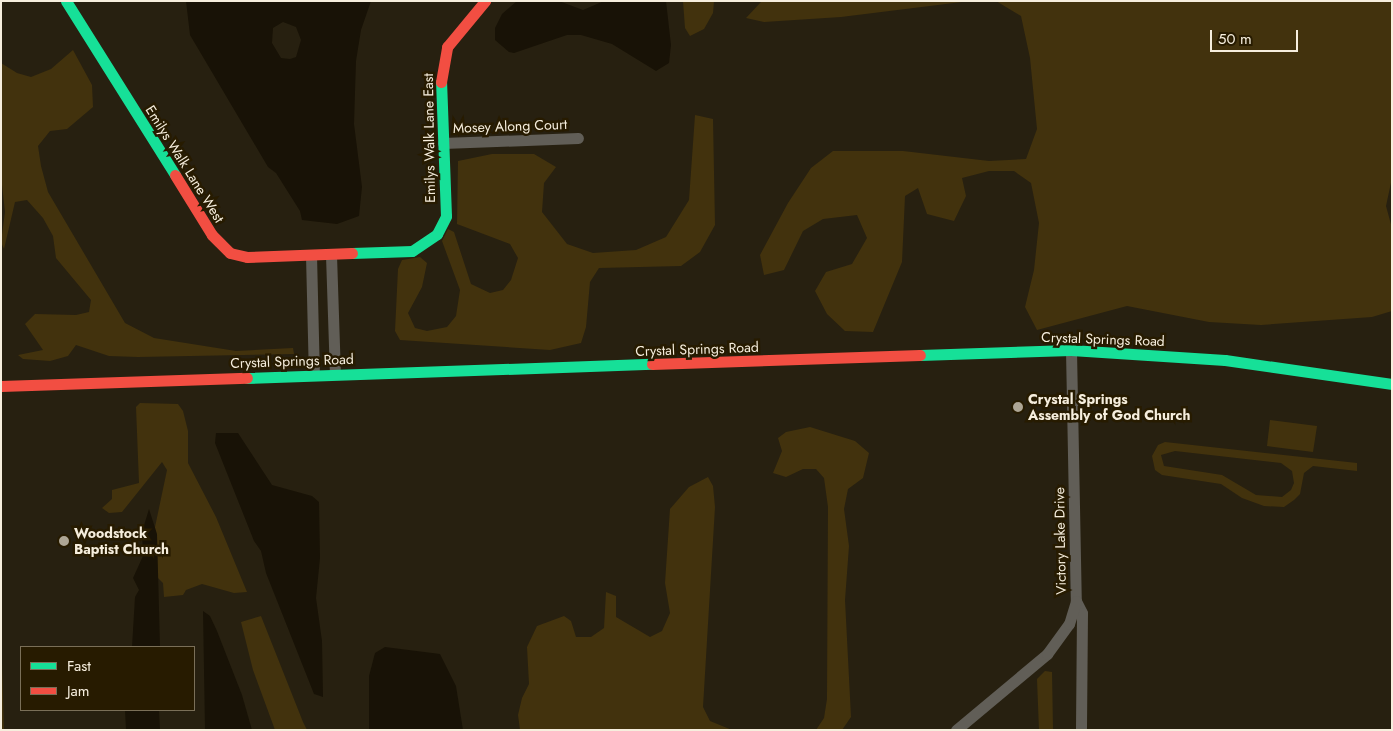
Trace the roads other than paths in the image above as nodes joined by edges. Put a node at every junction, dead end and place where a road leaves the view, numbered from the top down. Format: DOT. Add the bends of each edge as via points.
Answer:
graph roads {
  1 [pos="66,1"];
  2 [pos="485,1"];
  3 [pos="578,138"];
  4 [pos="443,144"];
  5 [pos="311,255"];
  6 [pos="331,255"];
  7 [pos="1072,350"];
  8 [pos="334,374"];
  9 [pos="314,375"];
  10 [pos="1392,384"];
  11 [pos="1,386"];
  12 [pos="1076,601"];
  13 [pos="956,730"];
  14 [pos="1081,730"];
  1 -- 5 [label="street, Emilys Walk Lane West" via="212,235 230,253 247,257"];
  2 -- 4 [label="street, Emilys Walk Lane East" via="447,48 441,74"];
  3 -- 4 [label="street, Mosey Along Court"];
  4 -- 6 [label="street, Emilys Walk Lane East" via="446,216 430,242 412,251"];
  5 -- 6 [label="street, Emilys Walk Lane West"];
  5 -- 9 [label="street"];
  6 -- 8 [label="street"];
  7 -- 8 [label="street, Crystal Springs Road"];
  7 -- 10 [label="street, Crystal Springs Road" via="1225,360"];
  7 -- 12 [label="street, Victory Lake Drive"];
  8 -- 9 [label="street, Crystal Springs Road"];
  9 -- 11 [label="street, Crystal Springs Road"];
  12 -- 13 [label="street" via="1069,624 1047,654"];
  12 -- 14 [label="street, Victory Lake Drive" via="1082,613"];
}
